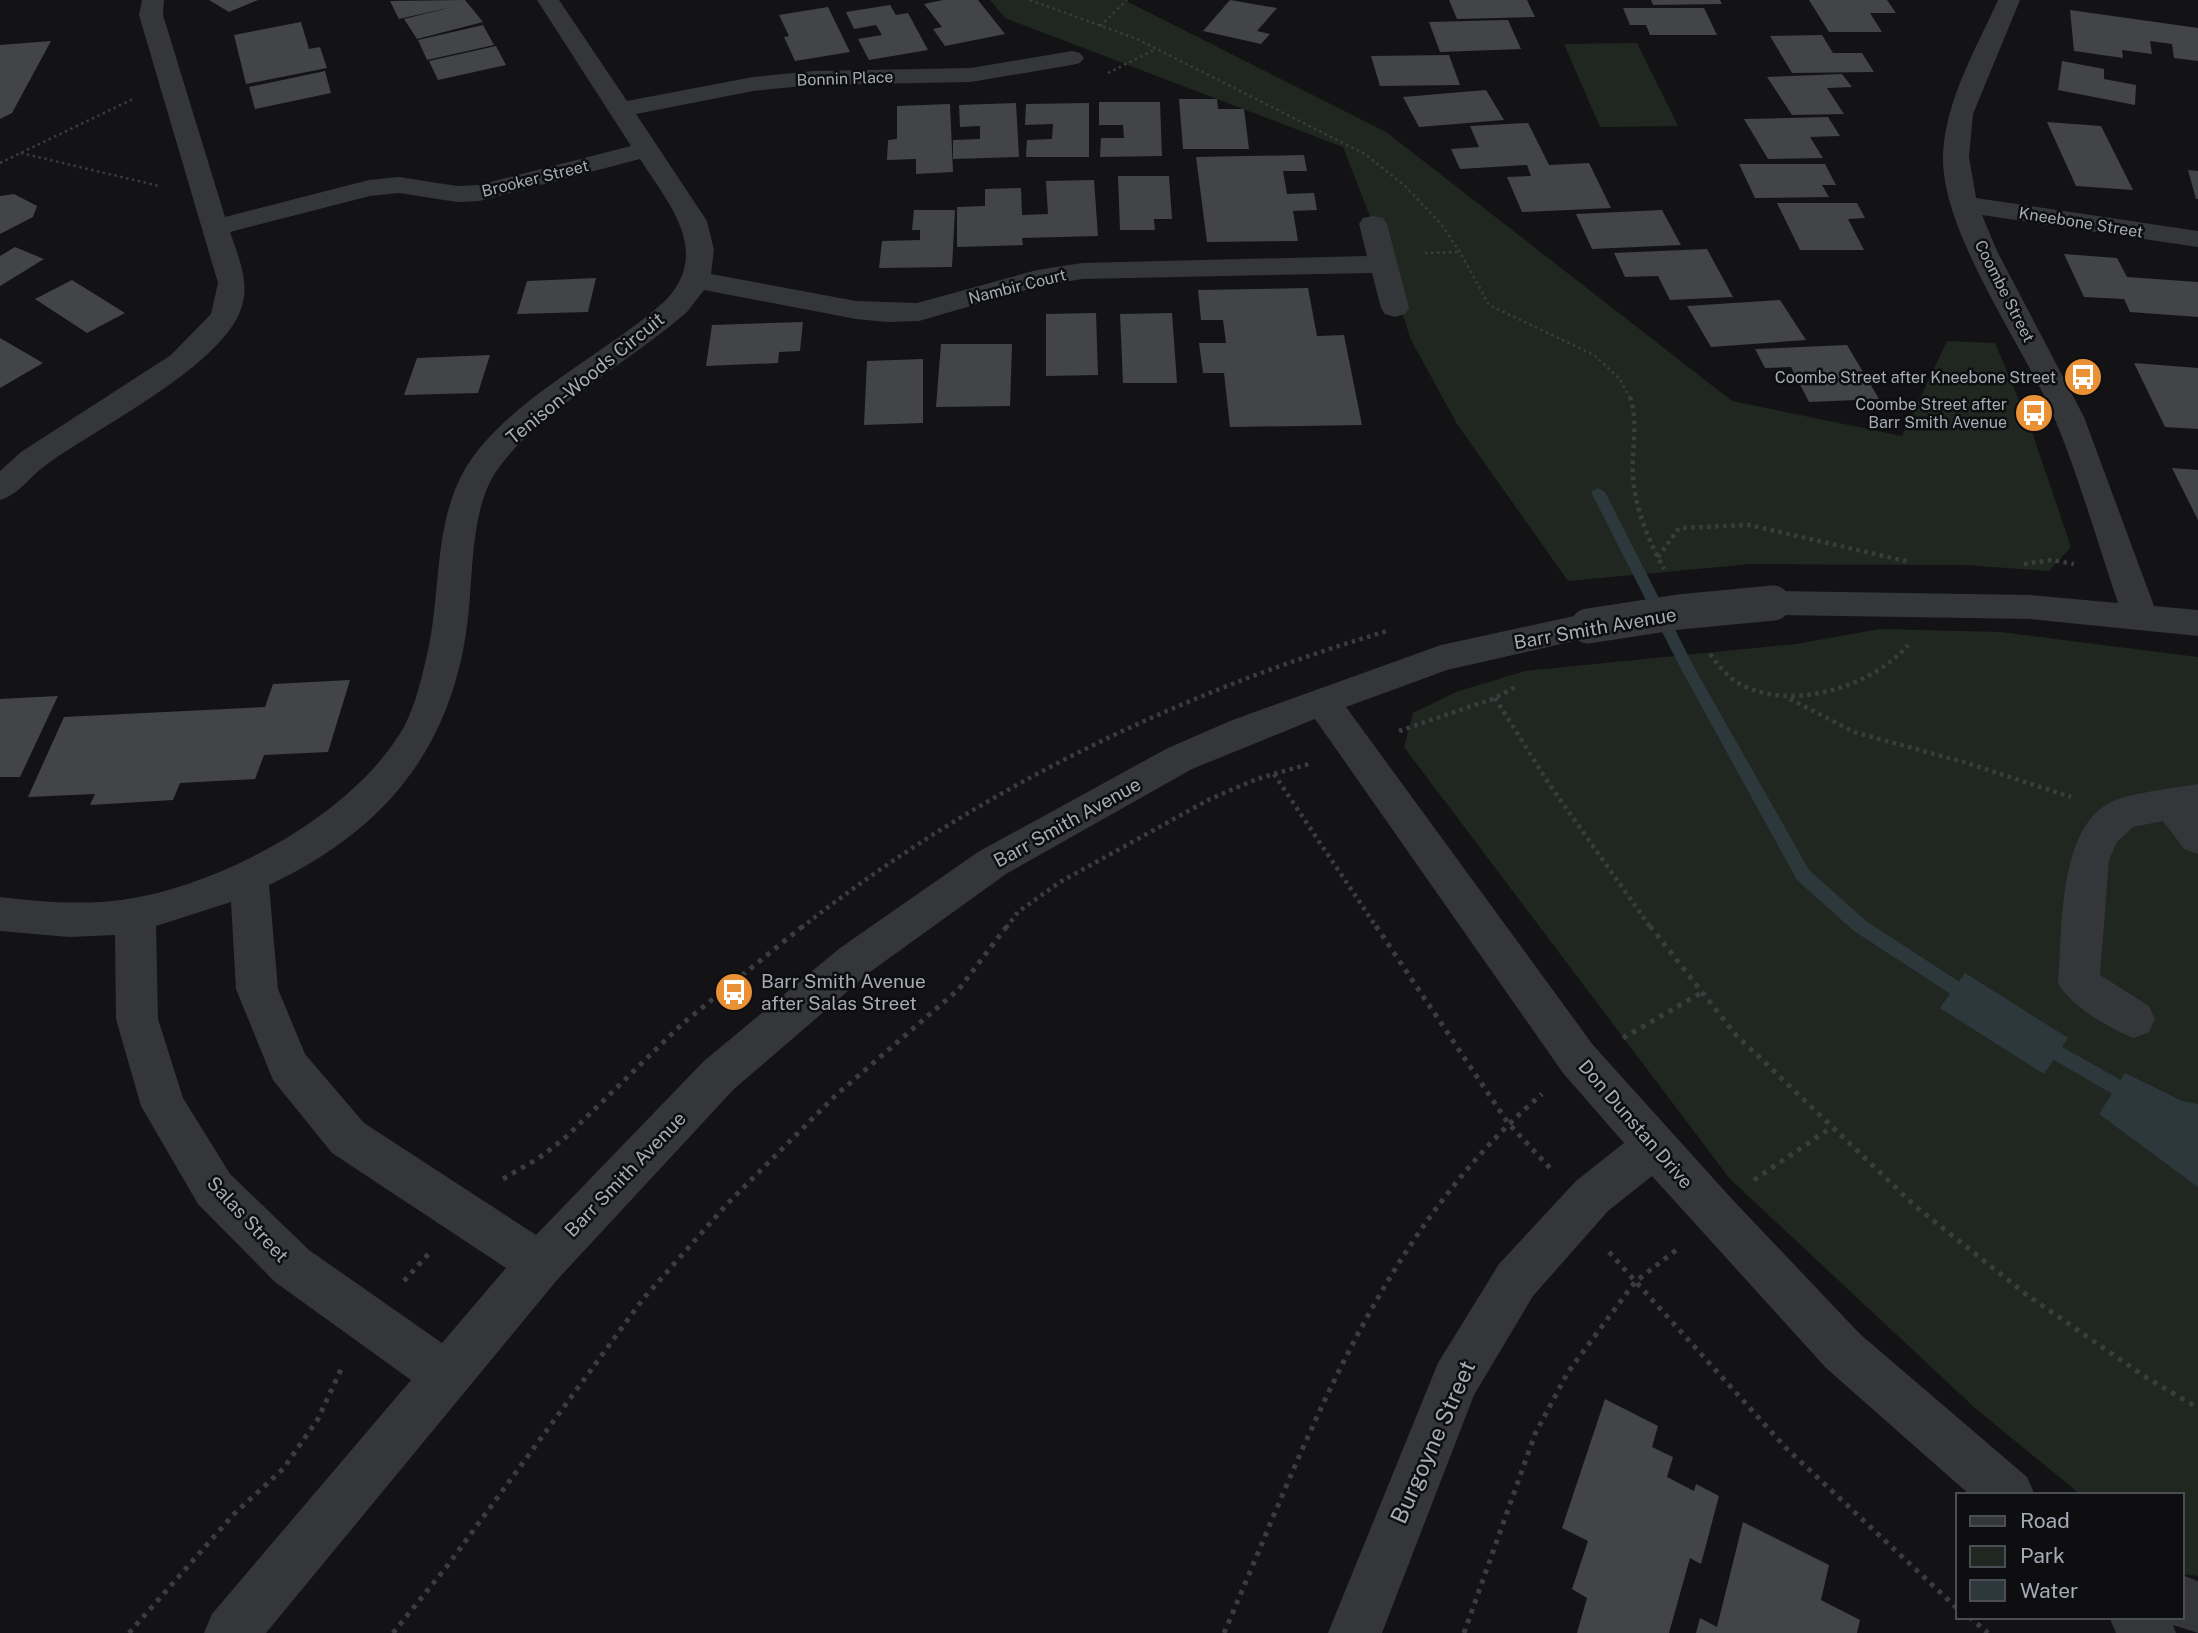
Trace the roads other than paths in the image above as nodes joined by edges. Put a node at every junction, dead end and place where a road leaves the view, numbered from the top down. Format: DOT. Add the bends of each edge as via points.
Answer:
graph roads {
  1 [pos="153,0"];
  2 [pos="548,0"];
  3 [pos="2008,0"];
  4 [pos="1072,58"];
  5 [pos="620,110"];
  6 [pos="646,150"];
  7 [pos="1964,204"];
  8 [pos="215,219"];
  9 [pos="1373,223"];
  10 [pos="2198,239"];
  11 [pos="1384,264"];
  12 [pos="695,280"];
  13 [pos="1395,308"];
  14 [pos="0,489"];
  15 [pos="2140,616"];
  16 [pos="2197,632"];
  17 [pos="1322,701"];
  18 [pos="2184,802"];
  19 [pos="2198,838"];
  20 [pos="248,878"];
  21 [pos="0,914"];
  22 [pos="135,915"];
  23 [pos="2134,1019"];
  24 [pos="1654,1146"];
  25 [pos="540,1264"];
  26 [pos="446,1376"];
  27 [pos="2007,1493"];
  28 [pos="2138,1619"];
  29 [pos="231,1633"];
  30 [pos="1355,1633"];
  31 [pos="2149,1633"];
  1 -- 8 [label="street" via="151,15"];
  2 -- 5 [label="street, Tenison-Woods Circuit"];
  3 -- 7 [label="street, Coombe Street" via="1960,114 1956,157"];
  4 -- 5 [label="street, Bonnin Place" via="971,75 753,84"];
  5 -- 6 [label="street, Tenison-Woods Circuit"];
  6 -- 8 [label="street, Brooker Street" via="479,193 399,185"];
  6 -- 12 [label="street, Tenison-Woods Circuit" via="693,221 702,249"];
  7 -- 10 [label="street, Kneebone Street"];
  7 -- 15 [label="street, Coombe Street" via="1983,251 2069,417"];
  8 -- 14 [label="street" via="232,283 225,314 214,330 182,362 32,459"];
  9 -- 11 [label="street"];
  11 -- 12 [label="street, Nambir Court" via="1082,271 1037,278 919,312 887,313"];
  11 -- 13 [label="street"];
  12 -- 20 [label="street, Tenison-Woods Circuit" via="657,322 507,438 479,473 466,510 444,658 420,731 377,790 334,828"];
  15 -- 16 [label="street, Barr Smith Avenue"];
  15 -- 17 [label="street, Barr Smith Avenue, bridge" via="2030,607 1773,603 1679,612 1588,626 1441,658"];
  17 -- 24 [label="street, Don Dunstan Drive" via="1578,1059"];
  17 -- 25 [label="street, Barr Smith Avenue" via="1180,760 992,863 855,960 719,1075"];
  18 -- 19 [label="street"];
  18 -- 23 [label="street" via="2122,814 2102,832 2089,860 2079,984"];
  20 -- 22 [label="street, Tenison-Woods Circuit"];
  20 -- 25 [label="street" via="257,989 288,1066 348,1138"];
  21 -- 22 [label="street, Tenison-Woods Circuit" via="42,920"];
  22 -- 26 [label="street, Salas Street" via="137,1019 163,1105 214,1189 292,1266"];
  24 -- 27 [label="street, Don Dunstan Drive" via="1843,1351"];
  24 -- 30 [label="street, Burgoyne Street" via="1592,1196 1516,1280 1455,1381"];
  25 -- 26 [label="street, Barr Smith Avenue"];
  26 -- 29 [label="street, Barr Smith Avenue"];
  28 -- 31 [label="street"];
}
